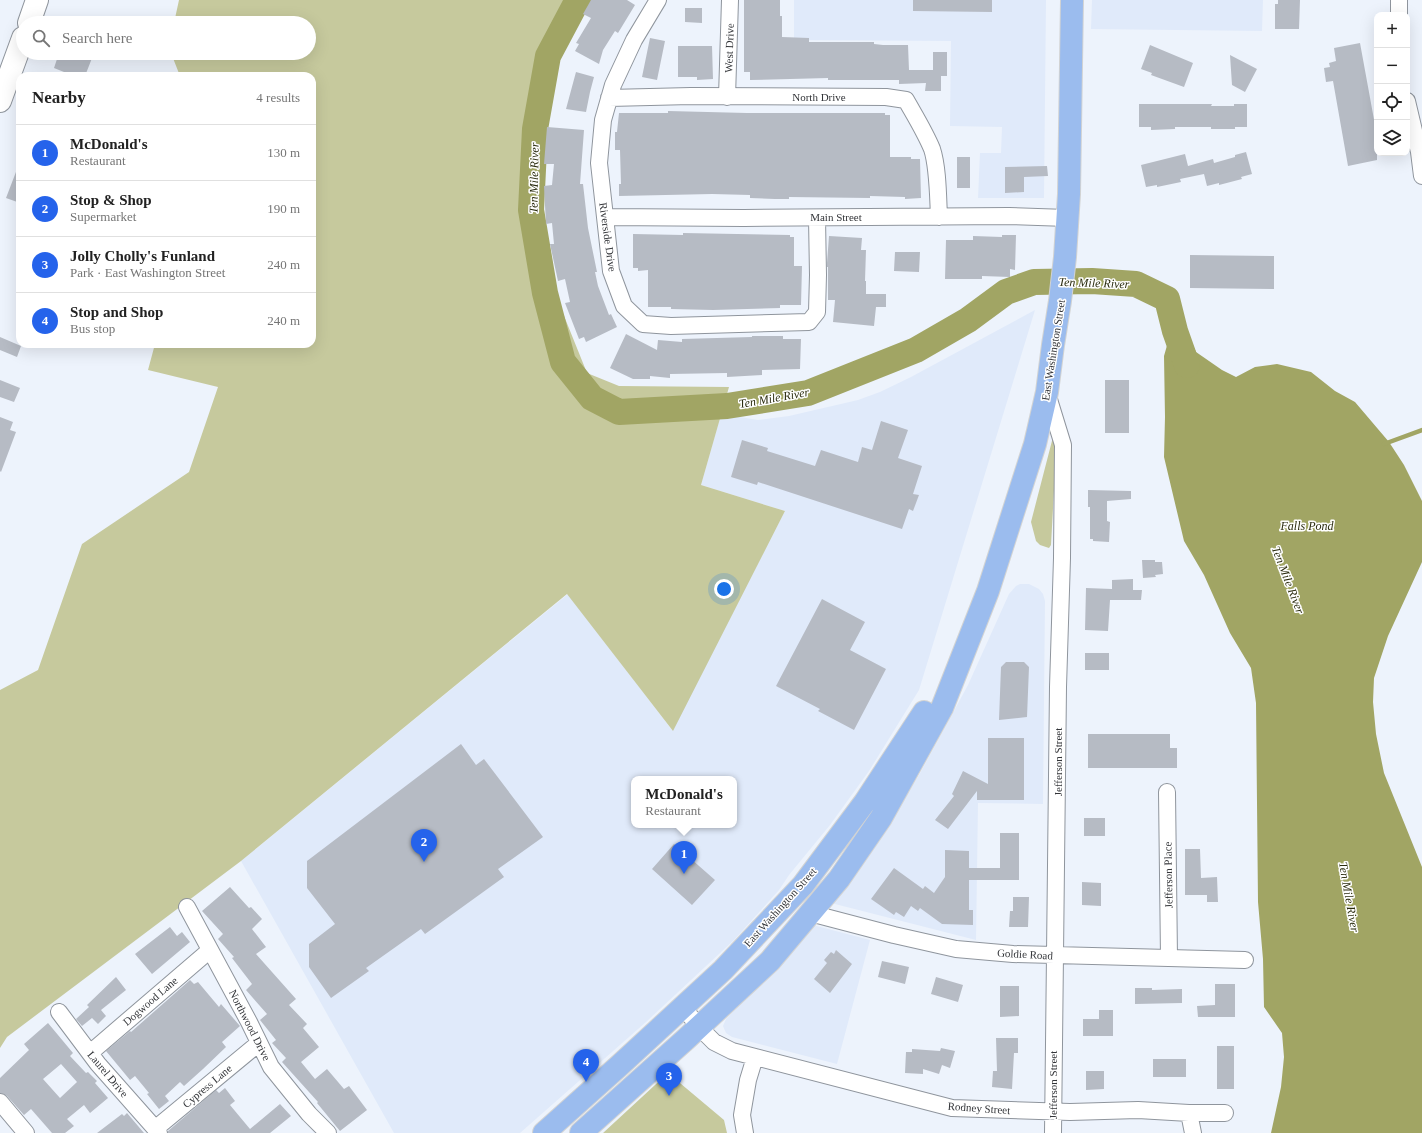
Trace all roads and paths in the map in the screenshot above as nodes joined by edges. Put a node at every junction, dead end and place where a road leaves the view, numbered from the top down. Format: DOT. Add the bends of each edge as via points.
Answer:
graph roads {
  1 [pos="37,0"];
  2 [pos="658,0"];
  3 [pos="730,0"];
  4 [pos="1072,0"];
  5 [pos="1399,0"];
  6 [pos="1399,12"];
  7 [pos="31,16"];
  8 [pos="16,57"];
  9 [pos="727,97"];
  10 [pos="609,98"];
  11 [pos="0,101"];
  12 [pos="1410,114"];
  13 [pos="1422,176"];
  14 [pos="605,217"];
  15 [pos="938,217"];
  16 [pos="817,218"];
  17 [pos="1067,218"];
  18 [pos="1047,392"];
  19 [pos="978,617"];
  20 [pos="1167,792"];
  21 [pos="187,907"];
  22 [pos="810,913"];
  23 [pos="210,950"];
  24 [pos="1055,955"];
  25 [pos="1169,958"];
  26 [pos="1245,960"];
  27 [pos="683,1007"];
  28 [pos="59,1012"];
  29 [pos="699,1027"];
  30 [pos="259,1043"];
  31 [pos="90,1053"];
  32 [pos="755,1057"];
  33 [pos="0,1102"];
  34 [pos="1053,1112"];
  35 [pos="1189,1113"];
  36 [pos="1225,1113"];
  37 [pos="157,1131"];
  38 [pos="26,1133"];
  39 [pos="328,1133"];
  40 [pos="544,1133"];
  41 [pos="581,1133"];
  42 [pos="745,1133"];
  43 [pos="1053,1133"];
  44 [pos="1193,1133"];
  1 -- 7 [label="main road"];
  2 -- 10 [label="street, Riverside Drive" via="634,40"];
  3 -- 9 [label="street, West Drive"];
  4 -- 17 [label="main road, East Washington Street"];
  5 -- 6 [label="street"];
  8 -- 11 [label="main road"];
  9 -- 10 [label="street, North Drive"];
  9 -- 15 [label="street, North Drive" via="886,97 906,100 932,150 937,183"];
  10 -- 14 [label="street, Riverside Drive" via="603,120 599,163"];
  12 -- 13 [label="street"];
  14 -- 16 [label="street, Main Street"];
  14 -- 16 [label="street, Riverside Drive" via="611,272 624,306 643,324 671,326 809,322 817,312"];
  15 -- 16 [label="street, Main Street"];
  15 -- 17 [label="street, Main Street"];
  17 -- 18 [label="main road, East Washington Street" via="1060,301"];
  18 -- 19 [label="main road, East Washington Street" via="1035,444"];
  18 -- 24 [label="street, Jefferson Street" via="1063,445"];
  19 -- 22 [label="main road, East Washington Street" via="942,708 880,818 839,879"];
  19 -- 27 [label="main road, East Washington Street" via="917,723 865,802 803,885 723,970"];
  20 -- 25 [label="street, Jefferson Place"];
  21 -- 23 [label="street, Northwood Drive"];
  22 -- 24 [label="street, Goldie Road" via="956,948"];
  22 -- 29 [label="main road, East Washington Street" via="770,961"];
  23 -- 30 [label="street, Northwood Drive"];
  23 -- 31 [label="street, Dogwood Lane"];
  24 -- 25 [label="street, Goldie Road"];
  24 -- 34 [label="street, Jefferson Street"];
  25 -- 26 [label="street, Goldie Road"];
  27 -- 29 [label="street, Rodney Street"];
  27 -- 40 [label="main road, East Washington Street"];
  28 -- 31 [label="street, Laurel Drive"];
  29 -- 32 [label="street, Rodney Street" via="714,1042 732,1051"];
  29 -- 41 [label="main road, East Washington Street"];
  30 -- 37 [label="street, Cypress Lane"];
  30 -- 39 [label="street, Northwood Drive" via="271,1067"];
  31 -- 37 [label="street, Laurel Drive"];
  32 -- 34 [label="street, Rodney Street" via="952,1108"];
  32 -- 42 [label="street" via="742,1115"];
  33 -- 38 [label="street"];
  34 -- 35 [label="street, Rodney Street" via="1138,1110"];
  34 -- 43 [label="street, Jefferson Street"];
  35 -- 36 [label="street, Rodney Street"];
  35 -- 44 [label="street"];
}
